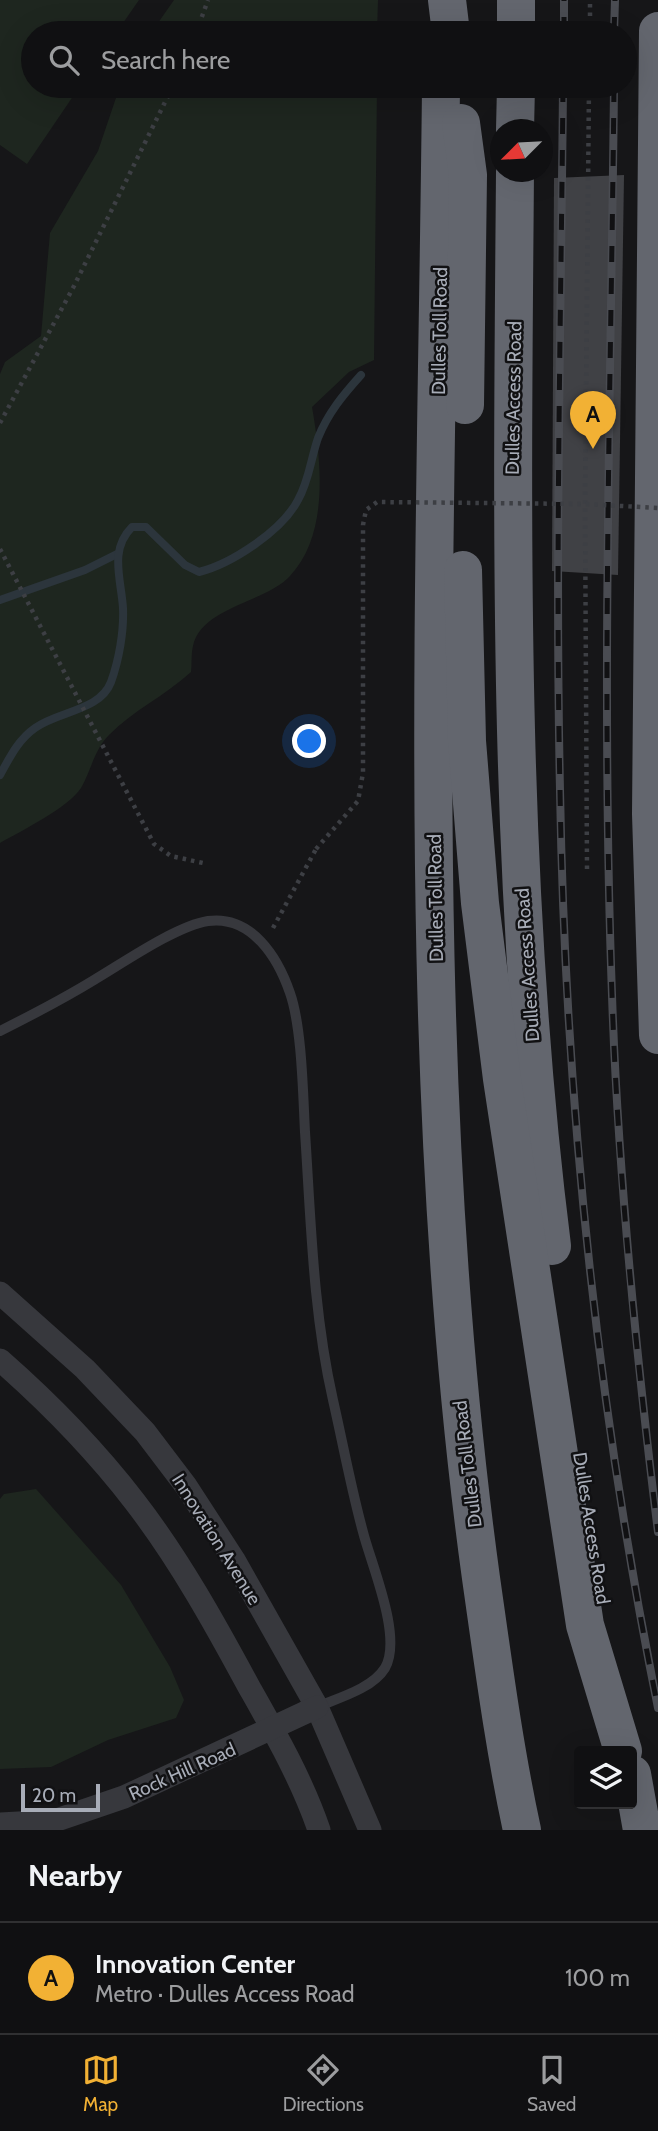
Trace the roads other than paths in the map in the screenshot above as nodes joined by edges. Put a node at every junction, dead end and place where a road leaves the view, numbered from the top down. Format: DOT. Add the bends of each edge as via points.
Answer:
graph roads {
  1 [pos="444,0"];
  2 [pos="516,0"];
  3 [pos="443,21"];
  4 [pos="448,21"];
  5 [pos="516,21"];
  6 [pos="658,31"];
  7 [pos="441,98"];
  8 [pos="458,98"];
  9 [pos="516,98"];
  10 [pos="515,119"];
  11 [pos="515,182"];
  12 [pos="0,1031"];
  13 [pos="658,1035"];
  14 [pos="0,1293"];
  15 [pos="0,1360"];
  16 [pos="317,1707"];
  17 [pos="499,1708"];
  18 [pos="273,1730"];
  19 [pos="621,1746"];
  20 [pos="627,1746"];
  21 [pos="637,1803"];
  22 [pos="0,1824"];
  23 [pos="320,1830"];
  24 [pos="370,1830"];
  25 [pos="505,1830"];
  26 [pos="522,1830"];
  27 [pos="642,1830"];
  1 -- 3 [label="highway"];
  1 -- 4 [label="highway"];
  2 -- 5 [label="highway"];
  6 -- 13 [label="highway" via="652,814"];
  7 -- 17 [label="highway, Dulles Toll Road" via="434,835 439,1113 461,1416"];
  8 -- 19 [label="highway" via="468,175 464,670 480,903 584,1625"];
  9 -- 10 [label="highway"];
  11 -- 20 [label="highway, Dulles Access Road" via="512,537 523,925 538,1122 560,1309"];
  12 -- 16 [label="lane" via="138,953 208,921 248,930 279,965 291,996 303,1082 315,1297 323,1357 379,1585 390,1652 371,1682"];
  14 -- 16 [label="street, Innovation Avenue" via="85,1369 145,1432 233,1560"];
  15 -- 18 [label="street" via="47,1402 135,1503 180,1567"];
  16 -- 18 [label="street, Rock Hill Road"];
  16 -- 24 [label="street, Innovation Avenue"];
  17 -- 25 [label="highway"];
  17 -- 26 [label="highway"];
  18 -- 22 [label="street, Rock Hill Road" via="124,1797 54,1821"];
  18 -- 23 [label="street"];
  21 -- 27 [label="highway"];
}
